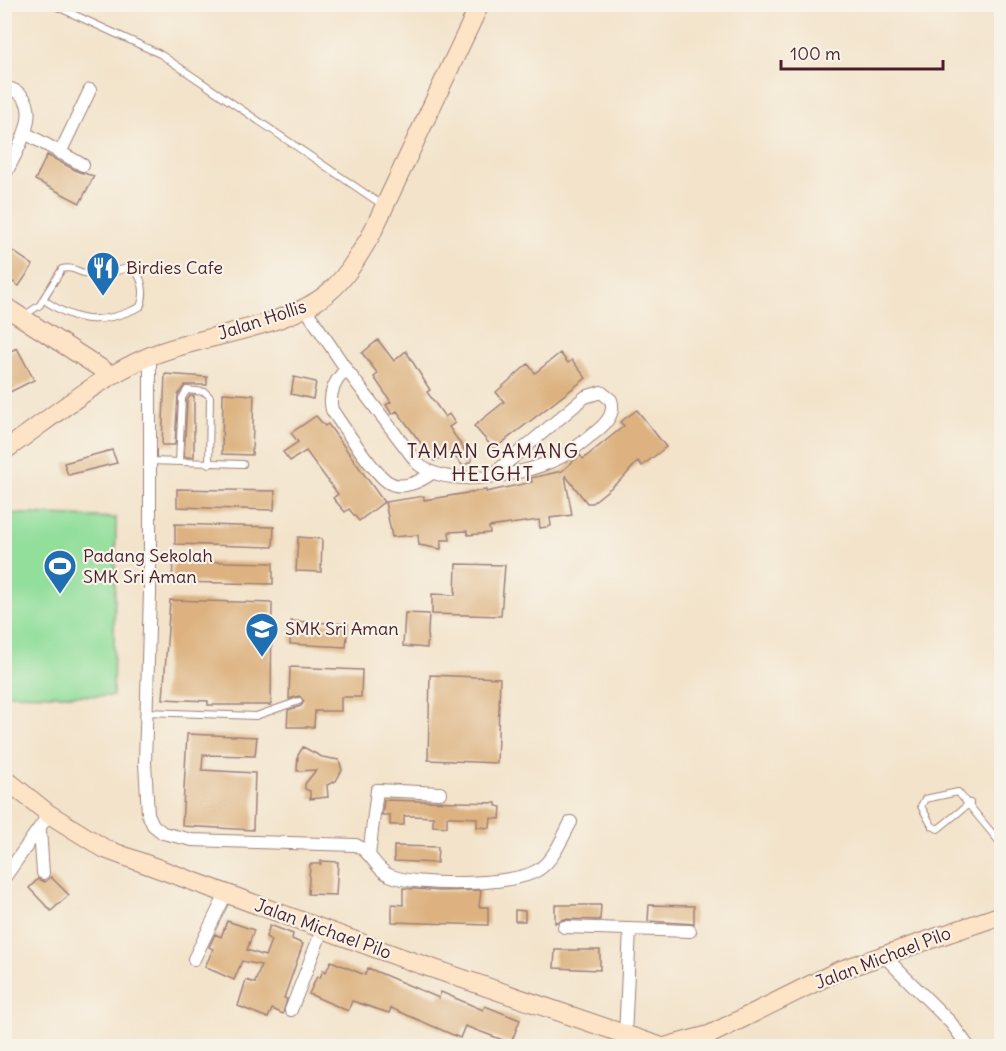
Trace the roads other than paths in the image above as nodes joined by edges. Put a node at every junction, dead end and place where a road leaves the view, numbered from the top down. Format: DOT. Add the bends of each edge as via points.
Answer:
graph roads {
  1 [pos="51,4"];
  2 [pos="480,4"];
  3 [pos="4,87"];
  4 [pos="90,90"];
  5 [pos="25,133"];
  6 [pos="60,153"];
  7 [pos="83,165"];
  8 [pos="4,177"];
  9 [pos="384,207"];
  10 [pos="44,298"];
  11 [pos="4,306"];
  12 [pos="305,308"];
  13 [pos="22,318"];
  14 [pos="150,356"];
  15 [pos="346,369"];
  16 [pos="111,375"];
  17 [pos="4,450"];
  18 [pos="150,461"];
  19 [pos="179,462"];
  20 [pos="208,464"];
  21 [pos="243,464"];
  22 [pos="432,473"];
  23 [pos="491,476"];
  24 [pos="299,700"];
  25 [pos="146,712"];
  26 [pos="4,778"];
  27 [pos="440,793"];
  28 [pos="969,803"];
  29 [pos="44,822"];
  30 [pos="571,822"];
  31 [pos="1002,845"];
  32 [pos="369,855"];
  33 [pos="43,873"];
  34 [pos="5,877"];
  35 [pos="226,894"];
  36 [pos="1002,915"];
  37 [pos="564,927"];
  38 [pos="323,928"];
  39 [pos="630,929"];
  40 [pos="690,931"];
  41 [pos="882,954"];
  42 [pos="194,959"];
  43 [pos="291,1010"];
  44 [pos="624,1039"];
  45 [pos="677,1046"];
  46 [pos="659,1047"];
  47 [pos="968,1047"];
  1 -- 9 [label="lane" via="160,54"];
  2 -- 9 [label="street, Jalan Hollis"];
  3 -- 5 [label="street" via="19,91 26,98"];
  4 -- 6 [label="street"];
  5 -- 6 [label="street"];
  5 -- 8 [label="street"];
  6 -- 7 [label="street"];
  9 -- 12 [label="street, Jalan Hollis" via="348,271 329,292"];
  10 -- 10 [label="lane" via="62,269 70,267 85,274 131,267 144,290 140,307 93,320 74,318"];
  10 -- 13 [label="lane"];
  11 -- 13 [label="street"];
  12 -- 14 [label="street, Jalan Hollis"];
  12 -- 15 [label="street"];
  13 -- 16 [label="street"];
  14 -- 16 [label="street, Jalan Hollis"];
  14 -- 18 [label="street"];
  15 -- 22 [label="street" via="418,464"];
  15 -- 22 [label="street" via="333,386 332,410 375,468 387,482 399,485"];
  16 -- 17 [label="street, Jalan Hollis"];
  18 -- 19 [label="lane"];
  18 -- 25 [label="street"];
  19 -- 20 [label="lane"];
  19 -- 20 [label="lane" via="182,398 187,390 205,392 210,397"];
  20 -- 21 [label="lane"];
  22 -- 23 [label="street" via="444,478"];
  23 -- 23 [label="street" via="542,465 572,451 609,419 611,400 601,392 585,397"];
  24 -- 25 [label="lane" via="256,716"];
  25 -- 32 [label="street" via="146,802 153,825 162,833 192,840 347,844 360,846"];
  26 -- 29 [label="street, Jalan Michael Pilo"];
  27 -- 32 [label="street" via="377,790"];
  28 -- 28 [label="lane" via="938,829 932,826 921,806 925,799 954,791"];
  28 -- 31 [label="lane"];
  29 -- 33 [label="street"];
  29 -- 34 [label="street"];
  29 -- 35 [label="street, Jalan Michael Pilo"];
  30 -- 32 [label="street" via="539,870 508,881 400,878 385,873"];
  35 -- 38 [label="street, Jalan Michael Pilo"];
  35 -- 42 [label="street"];
  36 -- 41 [label="street, Jalan Michael Pilo"];
  37 -- 39 [label="street"];
  38 -- 43 [label="street"];
  38 -- 44 [label="street, Jalan Michael Pilo"];
  39 -- 40 [label="street"];
  39 -- 44 [label="street"];
  41 -- 45 [label="street, Jalan Michael Pilo" via="838,971 725,1028"];
  41 -- 47 [label="street" via="951,1023"];
  44 -- 46 [label="street, Jalan Michael Pilo"];
}
